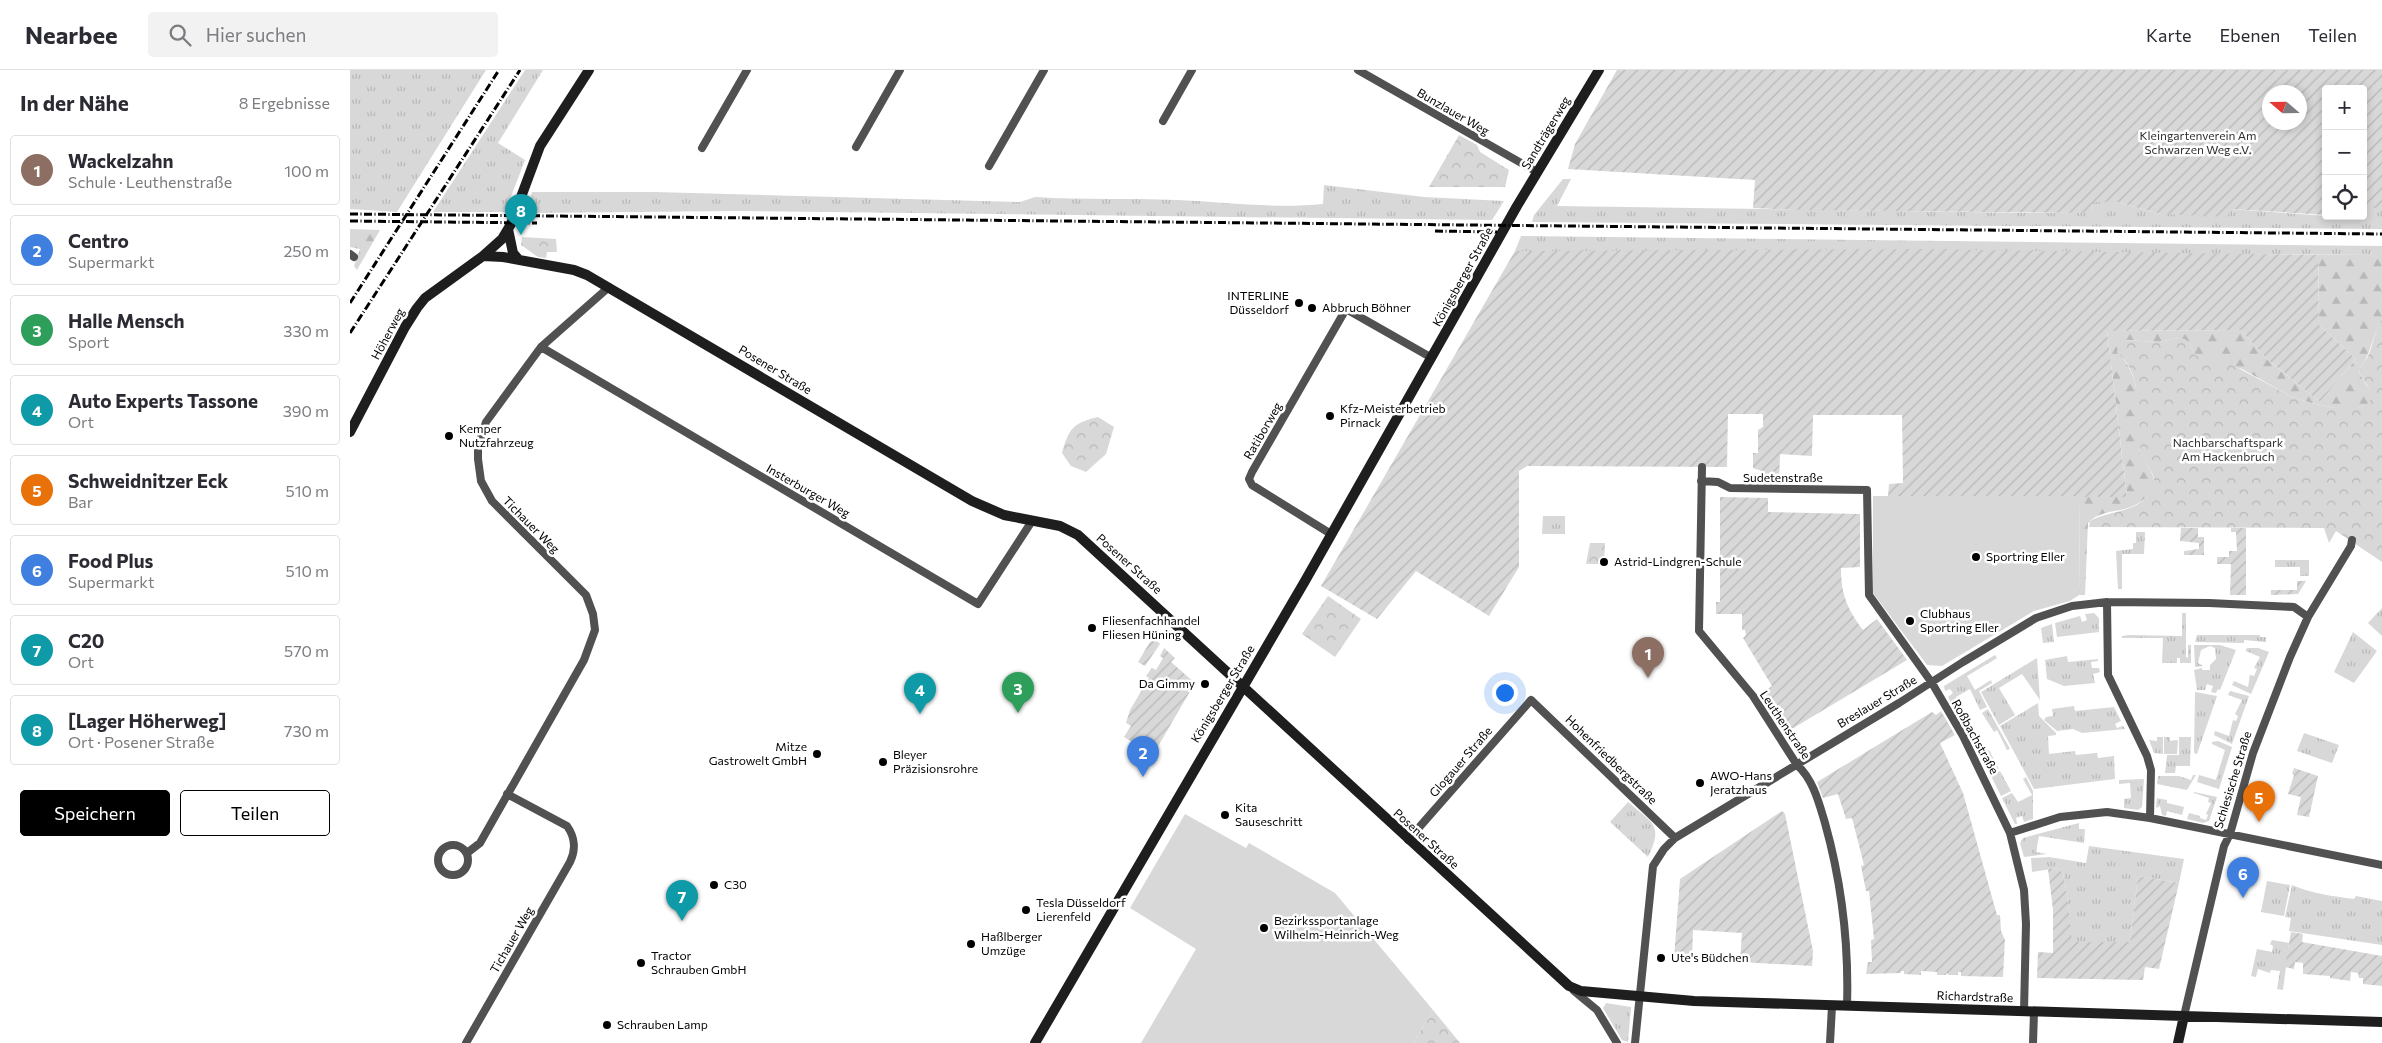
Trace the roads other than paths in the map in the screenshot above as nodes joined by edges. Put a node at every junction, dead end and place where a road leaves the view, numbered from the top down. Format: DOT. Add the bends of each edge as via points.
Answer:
graph roads {
  1 [pos="589,70"];
  2 [pos="747,70"];
  3 [pos="900,70"];
  4 [pos="1044,70"];
  5 [pos="1192,70"];
  6 [pos="1358,70"];
  7 [pos="1599,70"];
  8 [pos="1163,121"];
  9 [pos="856,147"];
  10 [pos="702,148"];
  11 [pos="989,166"];
  12 [pos="1537,172"];
  13 [pos="1516,209"];
  14 [pos="509,227"];
  15 [pos="483,256"];
  16 [pos="519,260"];
  17 [pos="609,286"];
  18 [pos="541,347"];
  19 [pos="1432,358"];
  20 [pos="350,432"];
  21 [pos="1702,467"];
  22 [pos="1701,481"];
  23 [pos="1867,490"];
  24 [pos="1032,521"];
  25 [pos="1331,534"];
  26 [pos="2352,540"];
  27 [pos="2107,602"];
  28 [pos="2308,617"];
  29 [pos="1932,683"];
  30 [pos="1242,686"];
  31 [pos="1531,700"];
  32 [pos="1796,765"];
  33 [pos="507,794"];
  34 [pos="2150,818"];
  35 [pos="2010,833"];
  36 [pos="2230,834"];
  37 [pos="1675,838"];
  38 [pos="1408,840"];
  39 [pos="467,853"];
  40 [pos="2382,865"];
  41 [pos="1569,986"];
  42 [pos="1639,998"];
  43 [pos="1832,1006"];
  44 [pos="1847,1006"];
  45 [pos="2029,1011"];
  46 [pos="2184,1016"];
  47 [pos="2382,1022"];
  48 [pos="466,1043"];
  49 [pos="1035,1043"];
  50 [pos="1617,1043"];
  51 [pos="1635,1043"];
  52 [pos="1830,1043"];
  53 [pos="2033,1043"];
  54 [pos="2178,1043"];
  1 -- 14 [label="street" via="540,146"];
  2 -- 10 [label="street"];
  3 -- 9 [label="street"];
  4 -- 11 [label="street"];
  5 -- 8 [label="street"];
  6 -- 12 [label="street, Bunzlauer Weg"];
  7 -- 12 [label="street, Sandträgerweg"];
  12 -- 13 [label="street, Sandträgerweg"];
  13 -- 19 [label="street, Königsberger Straße"];
  14 -- 15 [label="street, Höherweg"];
  14 -- 16 [label="street" via="513,253"];
  15 -- 16 [label="street, Posener Straße"];
  15 -- 20 [label="street, Höherweg" via="417,308"];
  16 -- 17 [label="street, Posener Straße" via="574,270"];
  17 -- 18 [label="street, Tichauer Weg"];
  17 -- 24 [label="street, Posener Straße" via="972,501 1004,515"];
  18 -- 24 [label="street, Insterburger Weg" via="978,604"];
  18 -- 33 [label="street, Tichauer Weg" via="486,422 478,446 478,470 486,491 502,513 586,595 595,630 584,660"];
  19 -- 25 [label="street, Königsberger Straße"];
  19 -- 25 [label="street, Ratiborweg" via="1346,309 1249,479 1252,485"];
  21 -- 22 [label="street, Leuthenstraße"];
  22 -- 23 [label="street, Sudetenstraße" via="1718,482 1730,488"];
  22 -- 32 [label="street, Leuthenstraße" via="1699,631 1753,696"];
  23 -- 29 [label="street, Roßbachstraße" via="1868,595"];
  24 -- 30 [label="street, Posener Straße" via="1060,526 1078,535"];
  25 -- 30 [label="street, Königsberger Straße"];
  26 -- 28 [label="street, Schlesische Straße"];
  27 -- 28 [label="street, Breslauer Straße" via="2284,606 2294,607"];
  27 -- 29 [label="street, Breslauer Straße" via="2072,606 2036,618"];
  27 -- 34 [label="street" via="2108,675 2148,756 2151,770"];
  28 -- 36 [label="street, Schlesische Straße" via="2258,740"];
  29 -- 32 [label="street, Breslauer Straße"];
  29 -- 35 [label="street, Roßbachstraße" via="1971,751"];
  30 -- 38 [label="street, Posener Straße"];
  30 -- 49 [label="street, Königsberger Straße"];
  31 -- 37 [label="street, Hohenfriedbergstraße"];
  31 -- 38 [label="street, Glogauer Straße"];
  32 -- 37 [label="street, Breslauer Straße"];
  32 -- 44 [label="street, Leuthenstraße" via="1805,772 1818,802 1840,883 1848,957"];
  33 -- 39 [label="street, Tichauer Weg" via="480,843"];
  33 -- 48 [label="street, Tichauer Weg" via="567,826 575,848"];
  34 -- 35 [label="street" via="2107,812 2088,813 2060,817"];
  34 -- 36 [label="street"];
  35 -- 45 [label="street, Roßbachstraße" via="2024,890"];
  36 -- 40 [label="street"];
  36 -- 46 [label="street, Schlesische Straße" via="2216,877"];
  37 -- 42 [label="street, Breslauer Straße" via="1653,866"];
  38 -- 41 [label="street, Posener Straße"];
  39 -- 39 [label="street, Tichauer Weg" via="468,865 459,874 446,874 439,866 439,853 447,846 457,845"];
  41 -- 42 [label="street, Richardstraße" via="1581,991"];
  41 -- 50 [label="street, Posener Straße" via="1596,1010"];
  42 -- 43 [label="street, Richardstraße"];
  42 -- 51 [label="street, Breslauer Straße"];
  43 -- 44 [label="street, Richardstraße"];
  43 -- 52 [label="street"];
  44 -- 45 [label="street, Richardstraße"];
  45 -- 46 [label="street, Richardstraße"];
  45 -- 53 [label="street, Roßbachstraße"];
  46 -- 47 [label="street, Richardstraße"];
  46 -- 54 [label="street, Schlesische Straße"];
}
